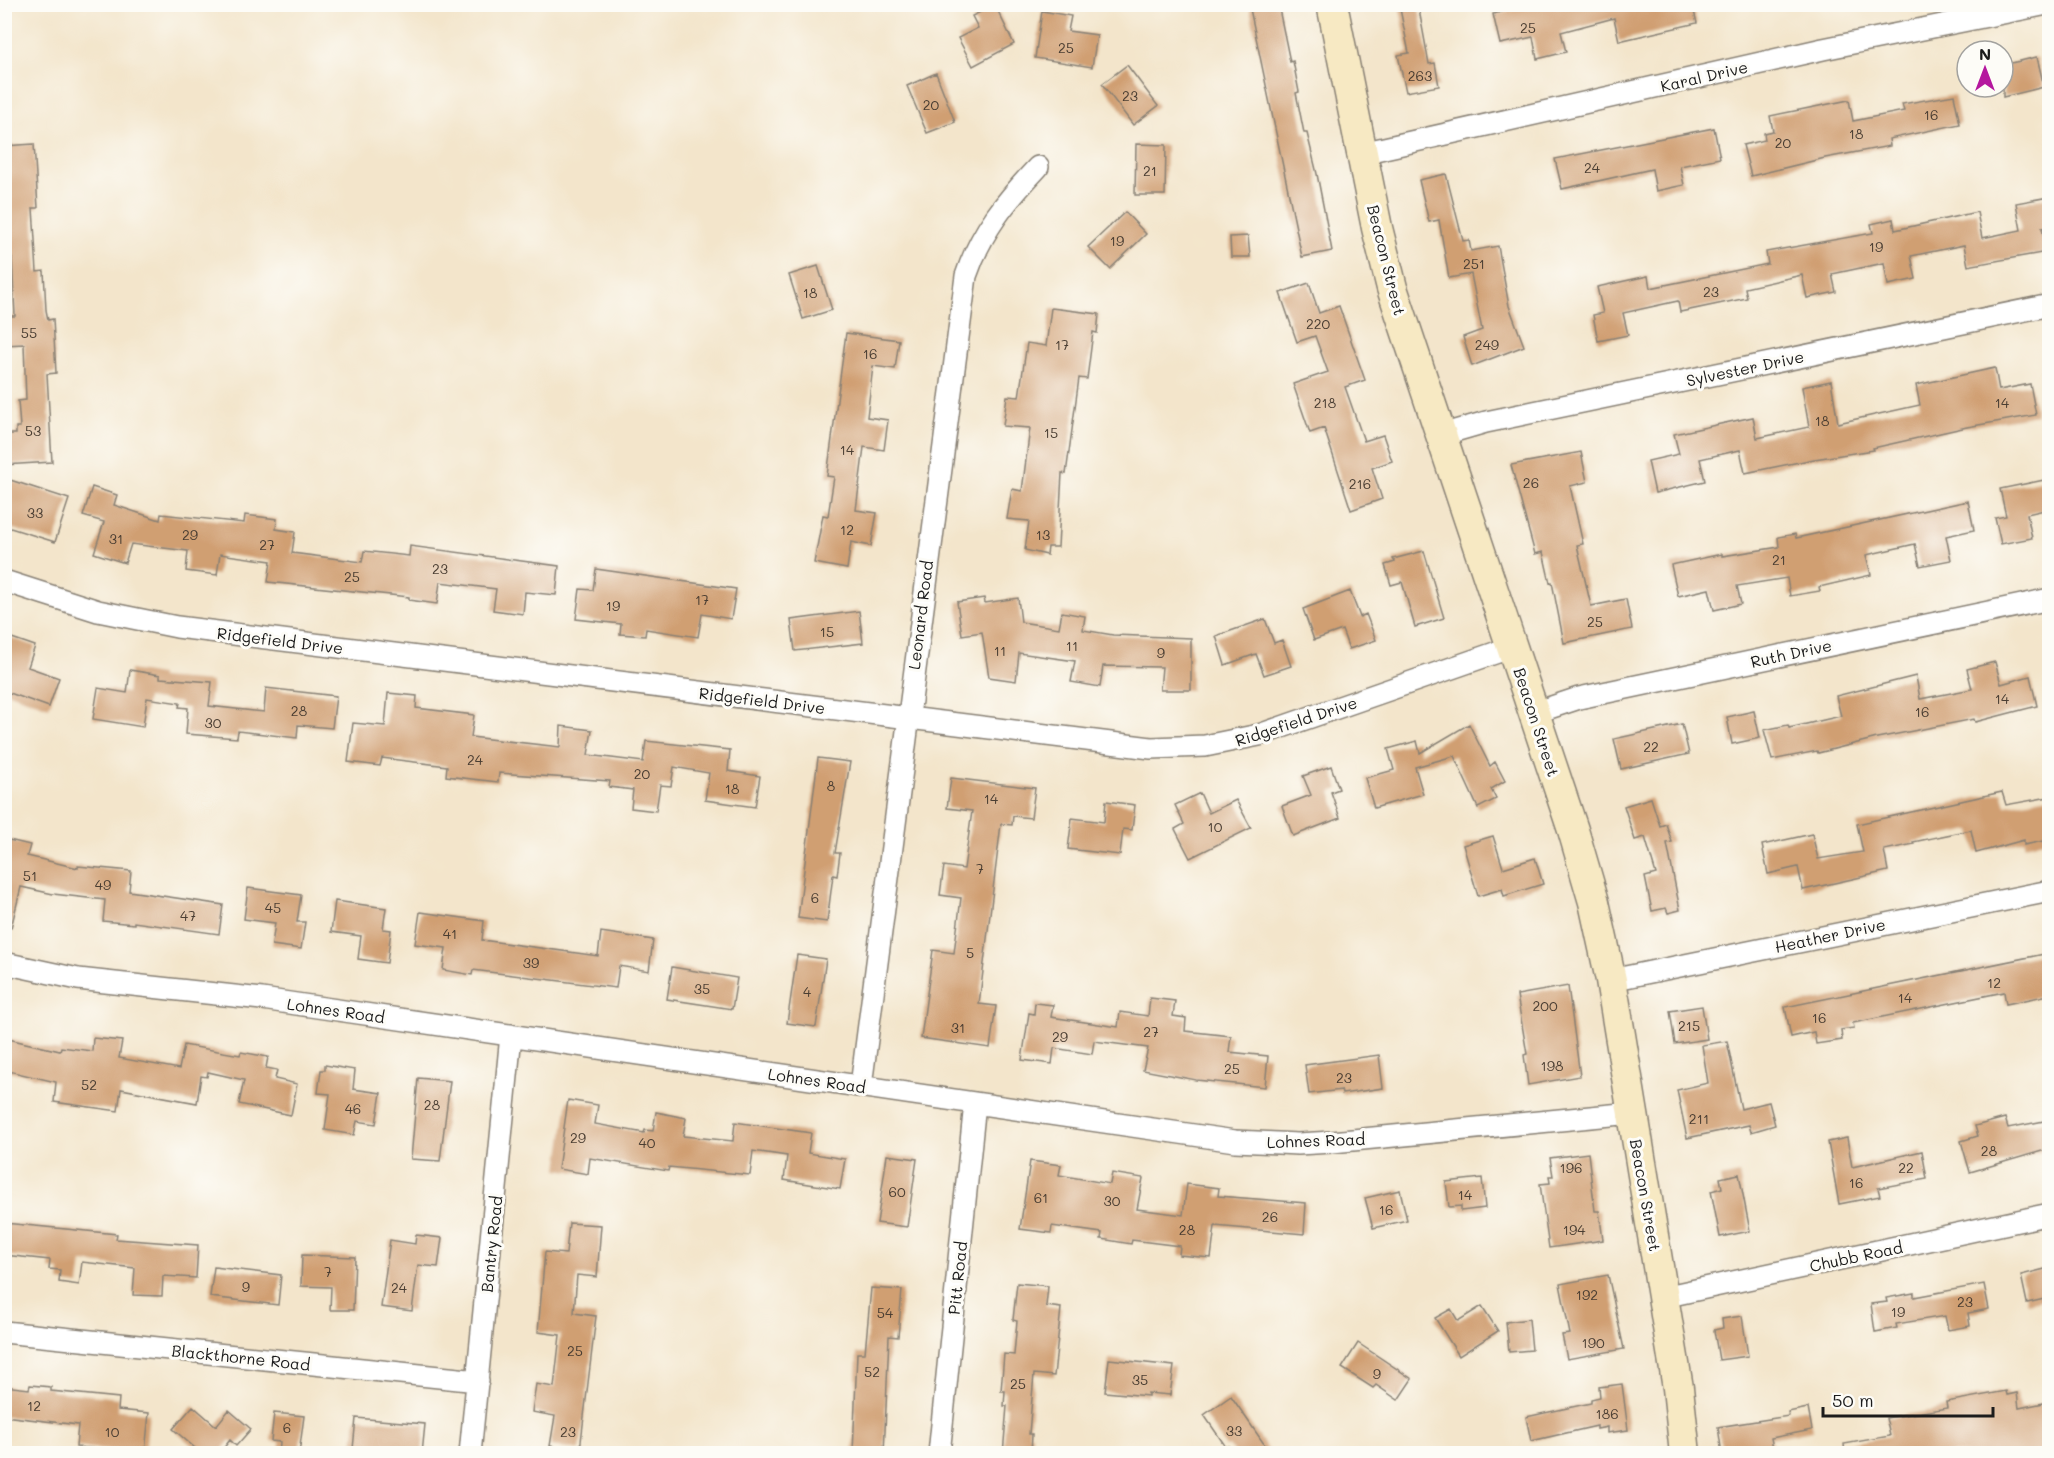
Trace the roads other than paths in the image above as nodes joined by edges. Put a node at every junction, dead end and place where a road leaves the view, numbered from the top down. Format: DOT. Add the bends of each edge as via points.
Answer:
graph roads {
  1 [pos="1332,4"];
  2 [pos="2047,4"];
  3 [pos="1362,153"];
  4 [pos="1038,166"];
  5 [pos="2049,305"];
  6 [pos="1441,435"];
  7 [pos="4,581"];
  8 [pos="2049,599"];
  9 [pos="1512,647"];
  10 [pos="1534,712"];
  11 [pos="907,718"];
  12 [pos="2049,891"];
  13 [pos="4,963"];
  14 [pos="1611,980"];
  15 [pos="511,1035"];
  16 [pos="861,1086"];
  17 [pos="975,1103"];
  18 [pos="1632,1113"];
  19 [pos="2049,1214"];
  20 [pos="1663,1297"];
  21 [pos="4,1332"];
  22 [pos="478,1381"];
  23 [pos="470,1454"];
  24 [pos="939,1454"];
  25 [pos="1685,1454"];
  1 -- 3 [label="street, Beacon Street"];
  2 -- 3 [label="street, Karal Drive" via="1823,49"];
  3 -- 6 [label="street, Beacon Street" via="1389,277"];
  4 -- 11 [label="street, Leonard Road" via="988,225 966,276"];
  5 -- 6 [label="street, Sylvester Drive" via="1486,422"];
  6 -- 9 [label="street, Beacon Street"];
  7 -- 11 [label="street, Ridgefield Drive" via="98,611 177,627"];
  8 -- 10 [label="street, Ruth Drive" via="1579,698"];
  9 -- 10 [label="street, Beacon Street"];
  9 -- 11 [label="street, Ridgefield Drive" via="1286,727 1205,746 1124,746"];
  10 -- 14 [label="street, Beacon Street" via="1584,864"];
  11 -- 16 [label="street, Leonard Road"];
  12 -- 14 [label="street, Heather Drive"];
  13 -- 15 [label="street, Lohnes Road" via="78,979 262,999"];
  14 -- 18 [label="street, Beacon Street"];
  15 -- 16 [label="street, Lohnes Road"];
  15 -- 22 [label="street, Bantry Road"];
  16 -- 17 [label="street, Lohnes Road"];
  17 -- 18 [label="street, Lohnes Road" via="1234,1141 1288,1144"];
  17 -- 24 [label="street, Pitt Road"];
  18 -- 20 [label="street, Beacon Street"];
  19 -- 20 [label="street, Chubb Road"];
  20 -- 25 [label="street, Beacon Street"];
  21 -- 22 [label="street, Blackthorne Road"];
  22 -- 23 [label="street, Bantry Road"];
}
